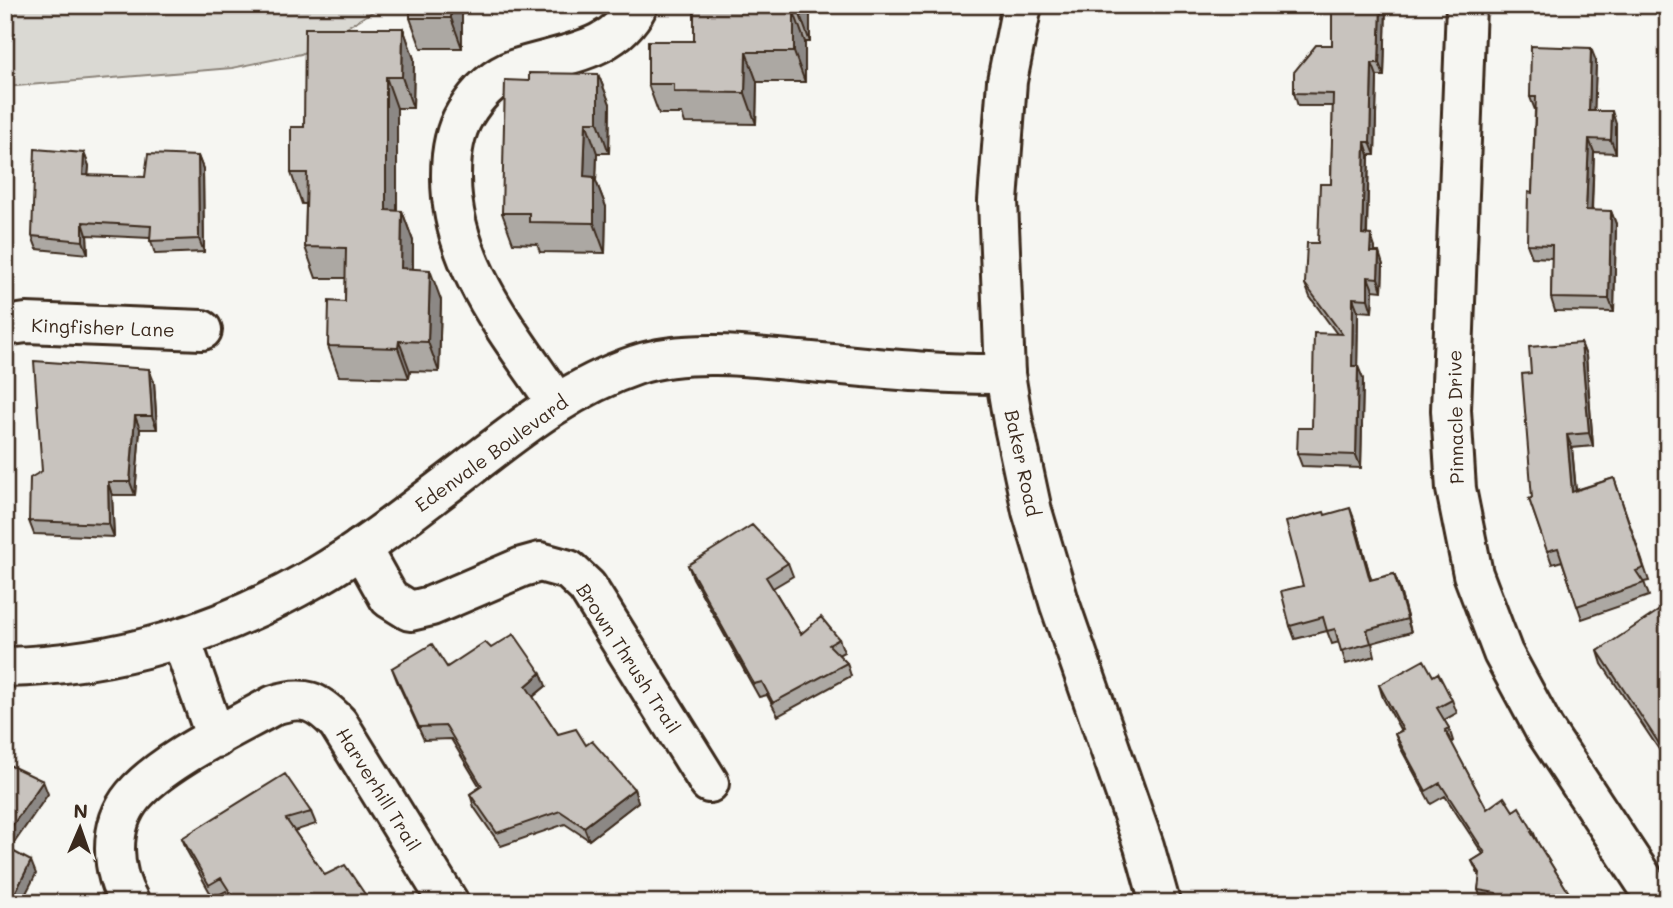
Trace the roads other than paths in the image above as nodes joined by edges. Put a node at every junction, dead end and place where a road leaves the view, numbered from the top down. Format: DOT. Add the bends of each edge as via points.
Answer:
graph roads {
  1 [pos="638,5"];
  2 [pos="1022,5"];
  3 [pos="1465,5"];
  4 [pos="5,326"];
  5 [pos="202,330"];
  6 [pos="1005,374"];
  7 [pos="556,402"];
  8 [pos="361,548"];
  9 [pos="181,639"];
  10 [pos="5,667"];
  11 [pos="216,738"];
  12 [pos="709,783"];
  13 [pos="130,903"];
  14 [pos="449,903"];
  15 [pos="1160,903"];
  16 [pos="1659,903"];
  1 -- 7 [label="street" via="610,38 493,81 459,124 452,156 451,194 465,257 481,290"];
  2 -- 6 [label="street, Baker Road" via="1007,81 998,201"];
  3 -- 16 [label="street, Pinnacle Drive" via="1451,410 1456,489 1473,574 1503,653 1544,729"];
  4 -- 5 [label="street, Kingfisher Lane"];
  6 -- 7 [label="street, Edenvale Boulevard" via="961,375 737,355 690,356 640,363 595,380"];
  6 -- 15 [label="street, Baker Road" via="1032,511"];
  7 -- 8 [label="street, Edenvale Boulevard"];
  8 -- 9 [label="street, Edenvale Boulevard" via="257,608"];
  8 -- 12 [label="street, Brown Thrush Trail" via="389,598 410,611 540,562 569,570 587,587"];
  9 -- 10 [label="street, Edenvale Boulevard" via="113,656"];
  9 -- 11 [label="street"];
  11 -- 13 [label="street, Harverhill Trail" via="153,776 131,797 114,846 117,871"];
  11 -- 14 [label="street, Harverhill Trail" via="292,699 324,708 338,723"];
}
